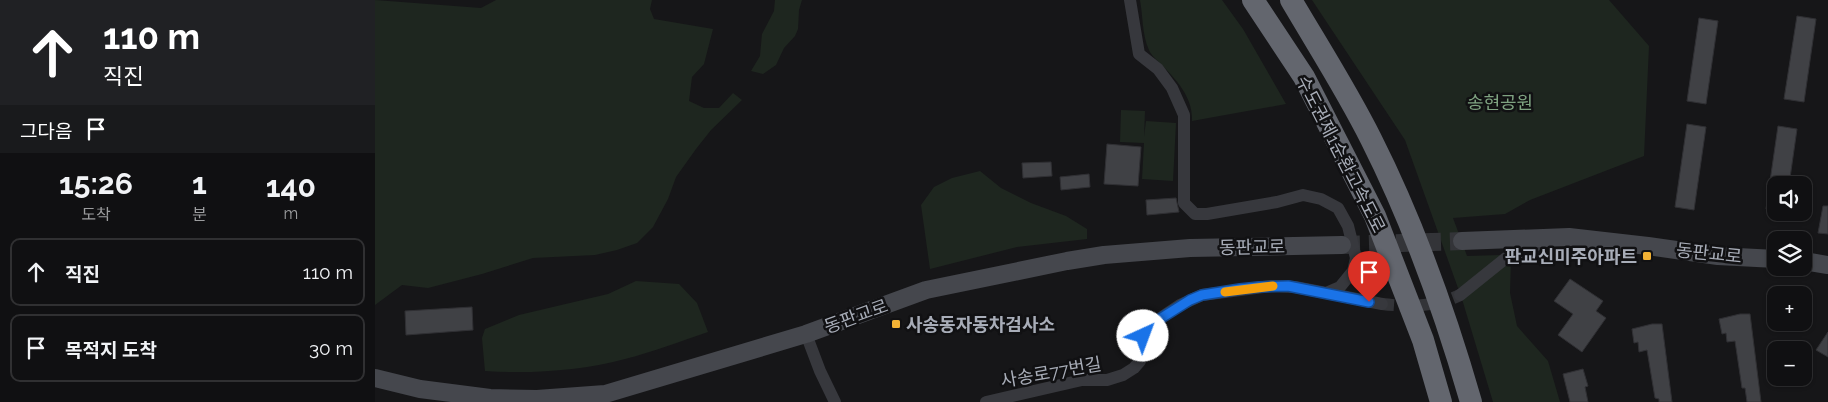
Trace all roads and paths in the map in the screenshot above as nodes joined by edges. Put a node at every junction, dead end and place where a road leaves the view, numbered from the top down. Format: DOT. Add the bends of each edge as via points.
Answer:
graph roads {
  1 [pos="1130,0"];
  2 [pos="1253,0"];
  3 [pos="1291,0"];
  4 [pos="1569,237"];
  5 [pos="1462,241"];
  6 [pos="1348,250"];
  7 [pos="1767,259"];
  8 [pos="1812,262"];
  9 [pos="1828,265"];
  10 [pos="1326,293"];
  11 [pos="1460,295"];
  12 [pos="1381,304"];
  13 [pos="806,334"];
  14 [pos="375,378"];
  15 [pos="835,402"];
  16 [pos="985,402"];
  17 [pos="1441,402"];
  18 [pos="1471,402"];
  1 -- 6 [label="street" via="1139,54 1158,69 1172,88 1184,115 1184,203 1195,214 1207,214 1303,195 1321,199 1337,208 1348,226"];
  2 -- 17 [label="highway, 수도권제1순환고속도로" via="1304,77 1375,216 1423,340"];
  3 -- 18 [label="highway, 수도권제1순환고속도로" via="1336,74 1403,208 1451,332"];
  4 -- 5 [label="main road, 동판교로"];
  4 -- 7 [label="main road, 동판교로" via="1718,256"];
  4 -- 11 [label="street" via="1542,242 1509,256"];
  6 -- 10 [label="street" via="1355,263 1351,274 1337,289"];
  6 -- 13 [label="main road, 동판교로" via="1190,248 1086,258 926,290"];
  8 -- 9 [label="main road"];
  10 -- 12 [label="street, 사송로77번길"];
  10 -- 16 [label="street, 사송로77번길" via="1271,286 1202,295 1147,327 1142,338 1140,361 1123,375 1107,380 1082,380"];
  13 -- 14 [label="main road, 동판교로" via="605,394 537,399 490,398 420,389"];
  13 -- 15 [label="street"];
}
